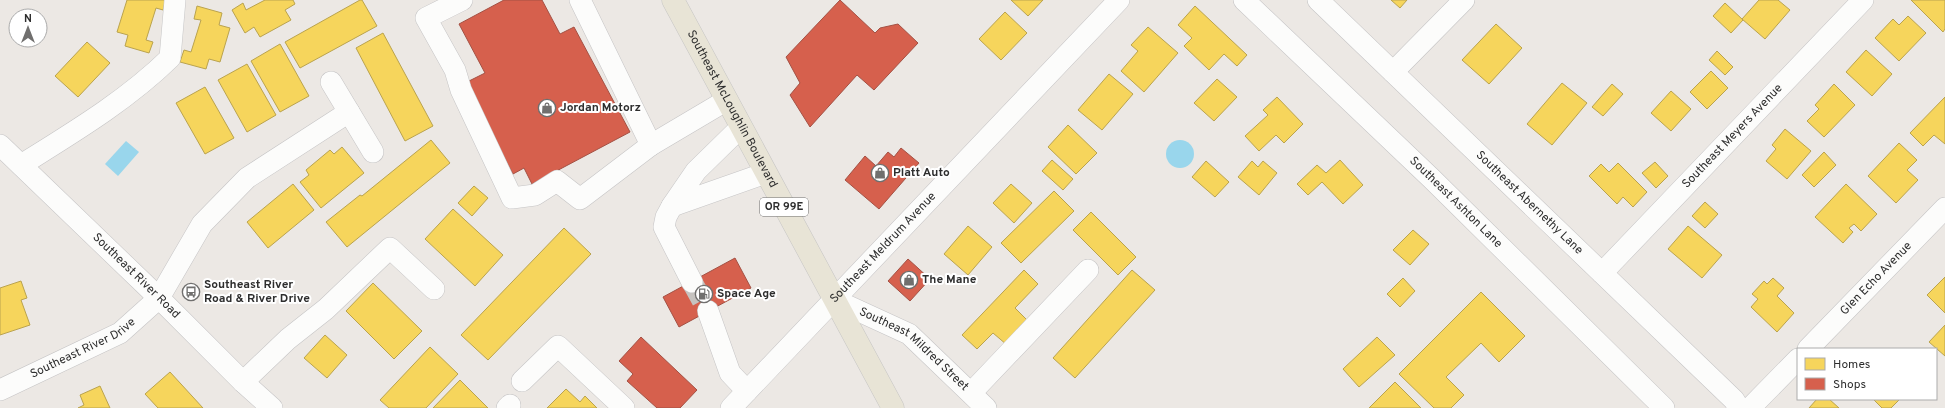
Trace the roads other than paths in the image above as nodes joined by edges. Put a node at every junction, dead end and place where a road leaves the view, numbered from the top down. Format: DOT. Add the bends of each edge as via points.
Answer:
graph roads {
  1 [pos="175,0"];
  2 [pos="462,0"];
  3 [pos="580,0"];
  4 [pos="673,0"];
  5 [pos="1119,0"];
  6 [pos="1244,0"];
  7 [pos="1318,0"];
  8 [pos="1464,0"];
  9 [pos="1863,0"];
  10 [pos="1393,72"];
  11 [pos="331,82"];
  12 [pos="727,100"];
  13 [pos="349,112"];
  14 [pos="741,127"];
  15 [pos="0,145"];
  16 [pos="651,145"];
  17 [pos="373,152"];
  18 [pos="20,165"];
  19 [pos="766,173"];
  20 [pos="672,206"];
  21 [pos="1945,208"];
  22 [pos="1088,270"];
  23 [pos="1602,273"];
  24 [pos="692,282"];
  25 [pos="434,289"];
  26 [pos="159,298"];
  27 [pos="835,300"];
  28 [pos="708,311"];
  29 [pos="1809,348"];
  30 [pos="1797,360"];
  31 [pos="522,381"];
  32 [pos="243,382"];
  33 [pos="0,390"];
  34 [pos="747,391"];
  35 [pos="971,393"];
  36 [pos="272,408"];
  37 [pos="624,408"];
  38 [pos="731,408"];
  39 [pos="893,408"];
  40 [pos="986,408"];
  41 [pos="1664,408"];
  42 [pos="1739,408"];
  43 [pos="1750,408"];
  1 -- 18 [label="street" via="170,58 84,126"];
  2 -- 16 [label="street" via="426,18 455,70 461,90 512,198 535,195 557,181 580,199"];
  3 -- 16 [label="street"];
  4 -- 12 [label="main road, Southeast McLoughlin Boulevard / OR 99E"];
  5 -- 27 [label="street, Southeast Meldrum Avenue"];
  6 -- 41 [label="street, Southeast Ashton Lane" via="1432,179"];
  7 -- 10 [label="street, Southeast Abernethy Lane"];
  8 -- 10 [label="street"];
  9 -- 23 [label="street, Southeast Meyers Avenue"];
  10 -- 23 [label="street, Southeast Abernethy Lane"];
  11 -- 13 [label="street"];
  12 -- 14 [label="main road, Southeast McLoughlin Boulevard / OR 99E"];
  12 -- 16 [label="street"];
  13 -- 17 [label="street"];
  13 -- 26 [label="street, Southeast River Drive" via="247,178 202,224"];
  14 -- 19 [label="main road, Southeast McLoughlin Boulevard / OR 99E"];
  14 -- 20 [label="street" via="696,171"];
  15 -- 18 [label="street, Southeast River Road"];
  18 -- 26 [label="street, Southeast River Road"];
  19 -- 20 [label="street"];
  19 -- 27 [label="main road, Southeast McLoughlin Boulevard / OR 99E"];
  20 -- 24 [label="street" via="664,227"];
  21 -- 29 [label="street, Glen Echo Avenue"];
  22 -- 35 [label="street"];
  23 -- 42 [label="street, Southeast Abernethy Lane" via="1734,400"];
  25 -- 32 [label="street" via="390,248"];
  26 -- 32 [label="street, Southeast River Road"];
  26 -- 33 [label="street, Southeast River Drive" via="120,333"];
  27 -- 34 [label="street, Southeast Meldrum Avenue"];
  27 -- 35 [label="street, Southeast Mildred Street" via="909,334"];
  27 -- 39 [label="main road, Southeast McLoughlin Boulevard / OR 99E"];
  28 -- 34 [label="street" via="730,373"];
  30 -- 43 [label="street"];
  31 -- 37 [label="street" via="558,346"];
  32 -- 36 [label="street, Southeast River Road"];
  34 -- 38 [label="street, Southeast Meldrum Avenue"];
  35 -- 40 [label="street, Southeast Mildred Street"];
}
